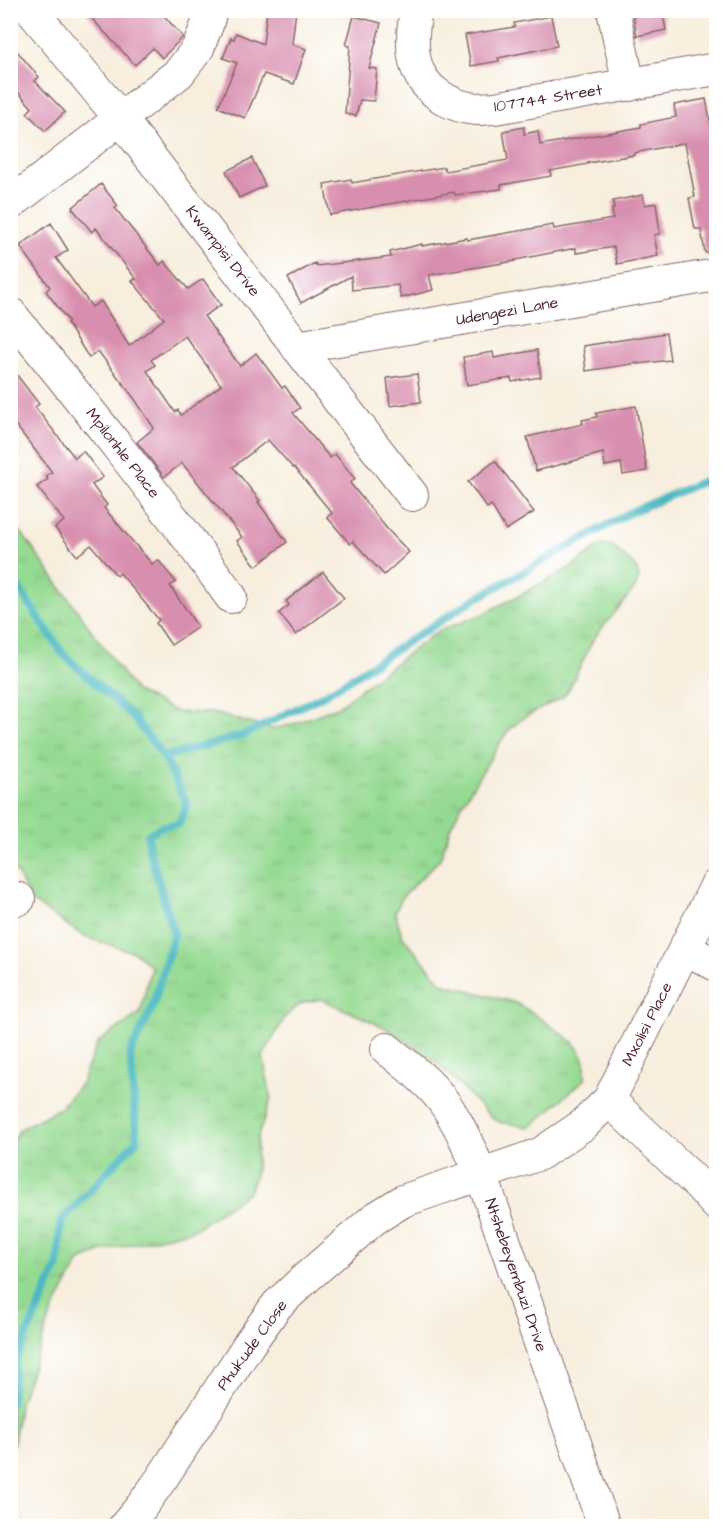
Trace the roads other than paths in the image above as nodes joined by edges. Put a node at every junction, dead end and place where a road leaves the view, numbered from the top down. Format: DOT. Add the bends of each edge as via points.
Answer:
graph roads {
  1 [pos="31,10"];
  2 [pos="211,10"];
  3 [pos="416,10"];
  4 [pos="614,10"];
  5 [pos="717,69"];
  6 [pos="629,85"];
  7 [pos="120,118"];
  8 [pos="10,204"];
  9 [pos="717,275"];
  10 [pos="10,313"];
  11 [pos="297,347"];
  12 [pos="412,495"];
  13 [pos="231,597"];
  14 [pos="717,886"];
  15 [pos="686,949"];
  16 [pos="717,965"];
  17 [pos="387,1048"];
  18 [pos="609,1100"];
  19 [pos="481,1174"];
  20 [pos="717,1204"];
  21 [pos="124,1527"];
  22 [pos="604,1527"];
  1 -- 7 [label="street, Kwampisi Drive"];
  2 -- 7 [label="street" via="198,48 178,73"];
  3 -- 6 [label="street, 107744 Street" via="413,47 421,76 440,96 463,107 495,108"];
  4 -- 6 [label="street"];
  5 -- 6 [label="street, 107744 Street"];
  7 -- 8 [label="street"];
  7 -- 11 [label="street, Kwampisi Drive"];
  9 -- 11 [label="street, Udengezi Lane"];
  10 -- 13 [label="street, Mpilonhle Place" via="128,459"];
  11 -- 12 [label="street, Kwampisi Drive"];
  14 -- 15 [label="street, Mxolisi Place"];
  15 -- 16 [label="street"];
  15 -- 18 [label="street, Mxolisi Place"];
  17 -- 19 [label="street, Ntshebeyembuzi Drive" via="423,1079 452,1113"];
  18 -- 19 [label="street, Mxolisi Place" via="583,1125 540,1154"];
  18 -- 20 [label="street"];
  19 -- 21 [label="street, Phukude Close" via="403,1201 374,1219 277,1305 162,1478"];
  19 -- 22 [label="street, Ntshebeyembuzi Drive"];
}
